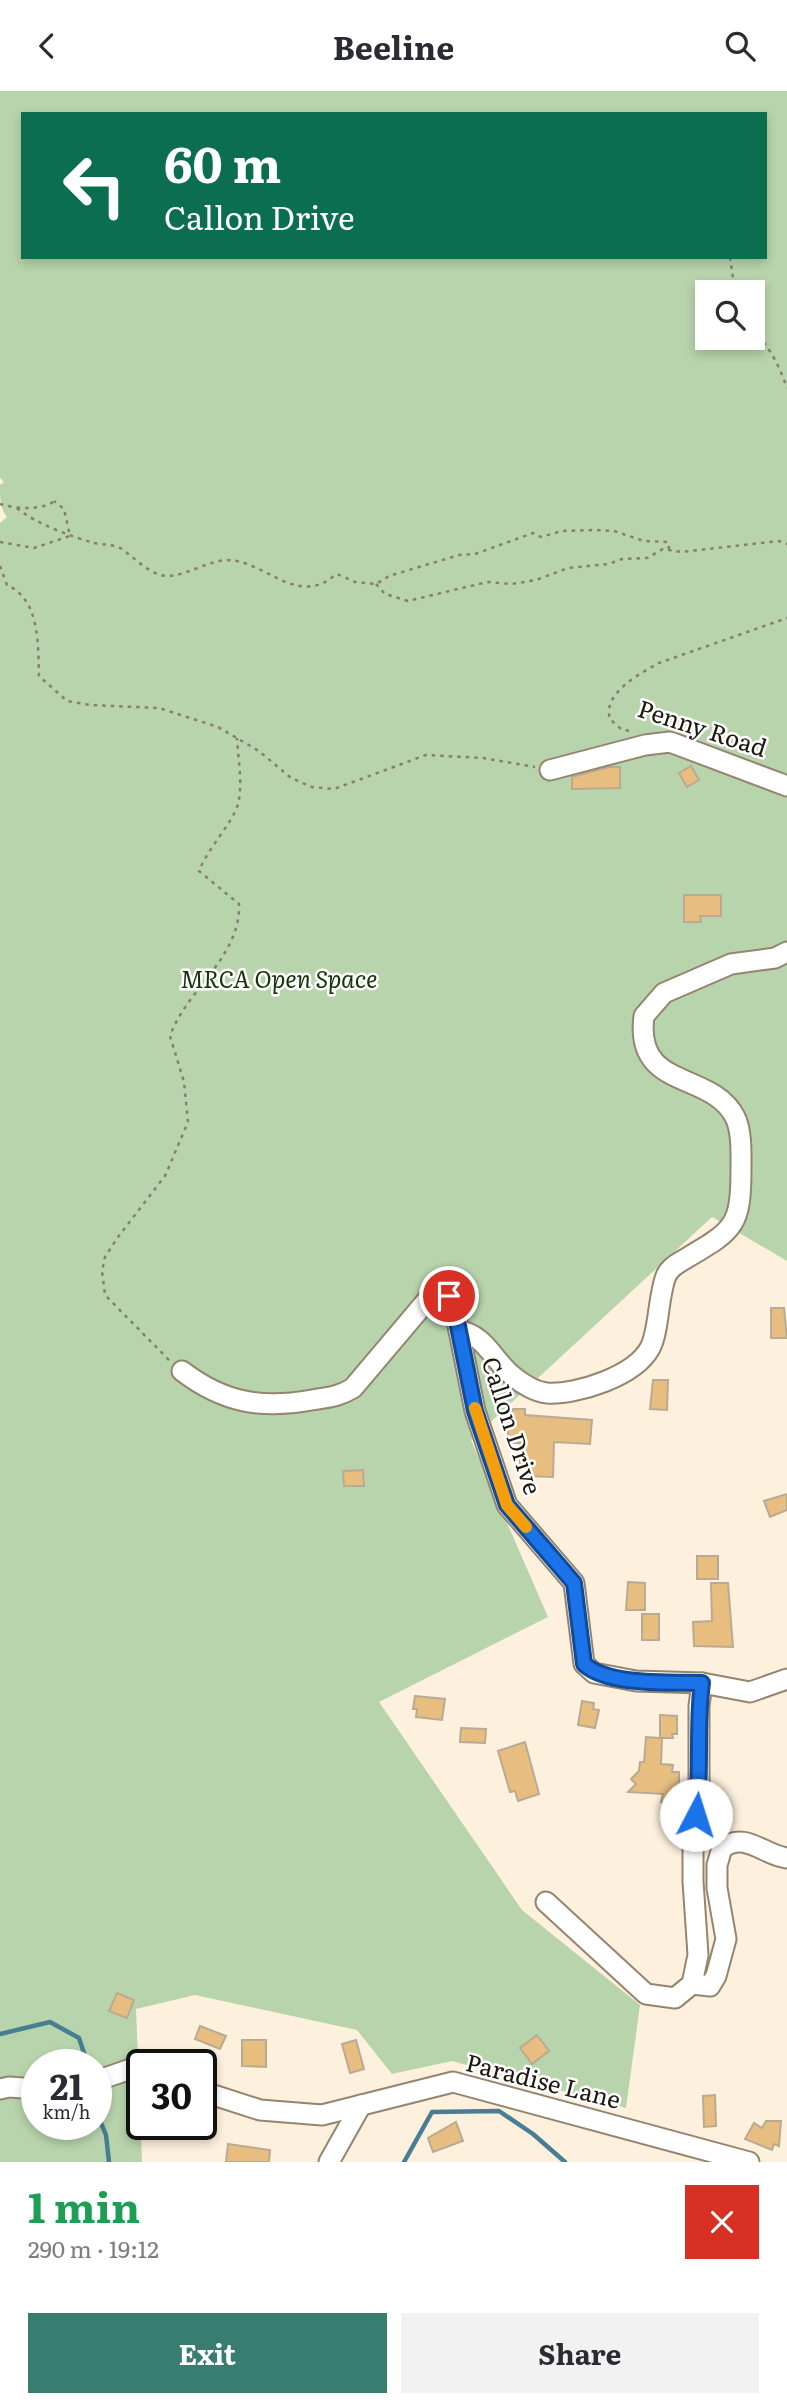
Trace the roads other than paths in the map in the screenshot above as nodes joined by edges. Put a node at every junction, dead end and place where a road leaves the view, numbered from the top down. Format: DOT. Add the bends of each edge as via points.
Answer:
graph roads {
  1 [pos="550,770"];
  2 [pos="787,786"];
  3 [pos="787,952"];
  4 [pos="459,1331"];
  5 [pos="182,1371"];
  6 [pos="787,1679"];
  7 [pos="702,1683"];
  8 [pos="787,1858"];
  9 [pos="546,1902"];
  10 [pos="692,1984"];
  11 [pos="21,2088"];
  12 [pos="0,2089"];
  13 [pos="217,2096"];
  14 [pos="361,2105"];
  15 [pos="329,2162"];
  16 [pos="749,2162"];
  1 -- 2 [label="street, Penny Road" via="670,742"];
  3 -- 4 [label="street" via="731,964 664,993 644,1016 643,1039 653,1061 666,1073 716,1095 735,1118 741,1203 732,1227 667,1272 651,1347 639,1361 602,1384 545,1393 512,1376 478,1338"];
  4 -- 5 [label="street, Callon Drive" via="449,1296 429,1298 353,1388 337,1398 255,1405 212,1391"];
  4 -- 7 [label="street, Callon Drive" via="475,1411 507,1505 574,1583 584,1664 594,1673 636,1681"];
  6 -- 7 [label="street, Callon Drive" via="750,1692"];
  7 -- 10 [label="street" via="692,1881 698,1955"];
  8 -- 10 [label="street" via="748,1842 731,1842 722,1848 717,1888 726,1939 710,1986"];
  9 -- 10 [label="street" via="646,1994 675,1998"];
  11 -- 12 [label="street"];
  13 -- 14 [label="street, Paradise Lane" via="260,2110 322,2115"];
  14 -- 15 [label="street"];
  14 -- 16 [label="street, Paradise Lane" via="453,2082"];
}
